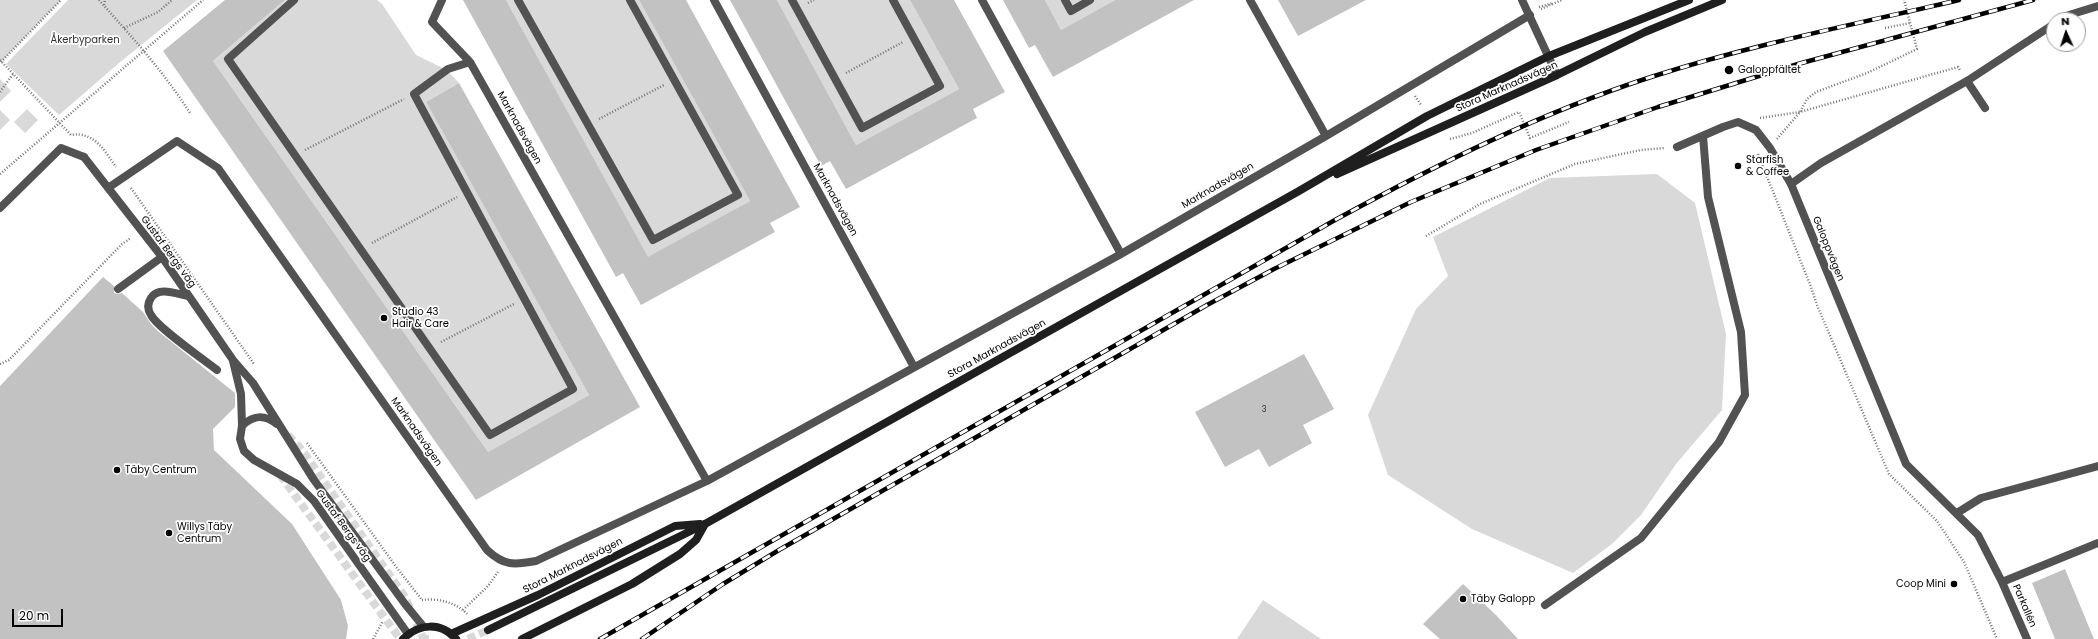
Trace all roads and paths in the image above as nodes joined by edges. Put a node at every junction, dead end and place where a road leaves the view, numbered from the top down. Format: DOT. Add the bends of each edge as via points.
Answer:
graph roads {
  1 [pos="61,0"];
  2 [pos="99,0"];
  3 [pos="105,0"];
  4 [pos="172,0"];
  5 [pos="203,0"];
  6 [pos="294,0"];
  7 [pos="442,0"];
  8 [pos="518,0"];
  9 [pos="630,0"];
  10 [pos="714,0"];
  11 [pos="792,0"];
  12 [pos="893,0"];
  13 [pos="982,0"];
  14 [pos="1065,0"];
  15 [pos="1090,0"];
  16 [pos="1250,0"];
  17 [pos="1522,0"];
  18 [pos="1562,0"];
  19 [pos="1690,0"];
  20 [pos="1722,0"];
  21 [pos="1904,0"];
  22 [pos="104,6"];
  23 [pos="2098,6"];
  24 [pos="2079,12"];
  25 [pos="1530,15"];
  26 [pos="1910,23"];
  27 [pos="124,28"];
  28 [pos="1885,28"];
  29 [pos="2046,29"];
  30 [pos="913,37"];
  31 [pos="144,51"];
  32 [pos="1549,56"];
  33 [pos="1,61"];
  34 [pos="470,62"];
  35 [pos="14,74"];
  36 [pos="1557,75"];
  37 [pos="674,79"];
  38 [pos="835,79"];
  39 [pos="1967,81"];
  40 [pos="1408,87"];
  41 [pos="0,92"];
  42 [pos="414,94"];
  43 [pos="1985,108"];
  44 [pos="1800,112"];
  45 [pos="190,113"];
  46 [pos="1427,116"];
  47 [pos="60,122"];
  48 [pos="1569,122"];
  49 [pos="1738,122"];
  50 [pos="588,125"];
  51 [pos="1433,130"];
  52 [pos="71,135"];
  53 [pos="1326,136"];
  54 [pos="1703,136"];
  55 [pos="1677,147"];
  56 [pos="1770,148"];
  57 [pos="296,154"];
  58 [pos="0,174"];
  59 [pos="1791,184"];
  60 [pos="108,188"];
  61 [pos="468,191"];
  62 [pos="1299,191"];
  63 [pos="0,208"];
  64 [pos="1426,236"];
  65 [pos="131,238"];
  66 [pos="361,249"];
  67 [pos="1121,254"];
  68 [pos="162,257"];
  69 [pos="118,289"];
  70 [pos="188,296"];
  71 [pos="525,298"];
  72 [pos="430,348"];
  73 [pos="233,360"];
  74 [pos="0,364"];
  75 [pos="914,367"];
  76 [pos="217,370"];
  77 [pos="242,426"];
  78 [pos="282,428"];
  79 [pos="2098,466"];
  80 [pos="707,481"];
  81 [pos="1956,514"];
  82 [pos="705,524"];
  83 [pos="2098,543"];
  84 [pos="504,563"];
  85 [pos="2002,582"];
  86 [pos="417,600"];
  87 [pos="1545,605"];
  88 [pos="382,622"];
  89 [pos="424,626"];
  90 [pos="488,630"];
  91 [pos="406,636"];
  92 [pos="454,636"];
  93 [pos="372,639"];
  94 [pos="522,639"];
  95 [pos="2027,639"];
  1 -- 33 [label="path"];
  2 -- 22 [label="path"];
  3 -- 22 [label="path"];
  4 -- 27 [label="path" via="158,12"];
  5 -- 31 [label="path"];
  6 -- 57 [label="street" via="228,59"];
  7 -- 34 [label="street, Marknadsvägen" via="432,22"];
  8 -- 50 [label="street"];
  9 -- 37 [label="street"];
  10 -- 75 [label="street, Marknadsvägen"];
  11 -- 38 [label="street"];
  12 -- 30 [label="street"];
  13 -- 67 [label="street"];
  14 -- 15 [label="street" via="1071,11"];
  16 -- 53 [label="street"];
  17 -- 25 [label="street"];
  18 -- 25 [label="path"];
  19 -- 32 [label="street, Stora Marknadsvägen"];
  20 -- 36 [label="street, Stora Marknadsvägen" via="1645,32"];
  21 -- 26 [label="path"];
  22 -- 27 [label="path"];
  23 -- 24 [label="street"];
  25 -- 32 [label="street"];
  25 -- 40 [label="street, Marknadsvägen"];
  26 -- 28 [label="path"];
  26 -- 44 [label="path" via="1917,49 1867,73 1816,92 1807,99"];
  27 -- 31 [label="path"];
  29 -- 39 [label="street"];
  30 -- 38 [label="path"];
  30 -- 38 [label="street" via="940,86 862,128"];
  31 -- 45 [label="path"];
  31 -- 47 [label="path"];
  32 -- 36 [label="street"];
  32 -- 46 [label="street, Stora Marknadsvägen"];
  33 -- 35 [label="path"];
  34 -- 42 [label="street" via="448,69"];
  34 -- 80 [label="street, Marknadsvägen"];
  35 -- 41 [label="path"];
  35 -- 47 [label="path"];
  36 -- 51 [label="street, Stora Marknadsvägen"];
  37 -- 50 [label="path"];
  37 -- 50 [label="street" via="738,195 653,240"];
  39 -- 43 [label="street"];
  39 -- 44 [label="path" via="1958,67"];
  39 -- 59 [label="street" via="1822,163"];
  40 -- 46 [label="path"];
  40 -- 53 [label="street, Marknadsvägen"];
  42 -- 57 [label="path"];
  42 -- 61 [label="street"];
  44 -- 49 [label="path"];
  44 -- 56 [label="path"];
  46 -- 62 [label="street, Stora Marknadsvägen"];
  47 -- 52 [label="path"];
  47 -- 58 [label="path"];
  48 -- 51 [label="path" via="1530,138 1519,112 1472,133 1439,142"];
  49 -- 54 [label="street"];
  49 -- 56 [label="street, Galoppvägen" via="1756,130"];
  51 -- 62 [label="street, Stora Marknadsvägen"];
  53 -- 67 [label="street, Marknadsvägen"];
  54 -- 55 [label="street"];
  54 -- 87 [label="street" via="1708,198 1741,332 1745,395 1719,442 1641,538"];
  55 -- 64 [label="path" via="1641,150 1575,164 1480,204"];
  56 -- 59 [label="street, Galoppvägen"];
  57 -- 66 [label="street"];
  59 -- 81 [label="street, Galoppvägen" via="1906,464"];
  60 -- 63 [label="street, Gustaf Bergs väg" via="84,158 61,148"];
  60 -- 68 [label="street, Gustaf Bergs väg"];
  60 -- 84 [label="street, Marknadsvägen" via="177,141 218,168 487,550"];
  61 -- 66 [label="path"];
  61 -- 71 [label="street"];
  62 -- 82 [label="street, Stora Marknadsvägen"];
  65 -- 74 [label="path" via="122,244 9,360"];
  66 -- 72 [label="street"];
  67 -- 75 [label="street, Marknadsvägen"];
  68 -- 69 [label="street"];
  68 -- 70 [label="street, Gustaf Bergs väg"];
  70 -- 73 [label="street, Gustaf Bergs väg"];
  70 -- 76 [label="street" via="160,292 153,295 148,302 148,309 151,316"];
  71 -- 72 [label="path"];
  71 -- 72 [label="street" via="574,389 490,435"];
  73 -- 77 [label="street, Gustaf Bergs väg" via="241,394"];
  73 -- 78 [label="street, Gustaf Bergs väg" via="253,382"];
  75 -- 80 [label="street, Marknadsvägen"];
  77 -- 78 [label="street, Gustaf Bergs väg" via="249,419 267,417"];
  77 -- 91 [label="street, Gustaf Bergs väg" via="240,439 244,451 254,460 297,484 314,501"];
  78 -- 89 [label="street, Gustaf Bergs väg" via="314,480"];
  79 -- 81 [label="street" via="1981,498"];
  80 -- 84 [label="street, Marknadsvägen" via="536,561"];
  81 -- 85 [label="street, Galoppvägen" via="1978,535"];
  82 -- 90 [label="street, Stora Marknadsvägen"];
  82 -- 92 [label="street, Stora Marknadsvägen" via="675,526"];
  82 -- 94 [label="street, Stora Marknadsvägen" via="696,540 680,554 632,584"];
  83 -- 85 [label="street"];
  84 -- 86 [label="path" via="488,586 463,610 447,602"];
  85 -- 95 [label="street, Parkallén"];
  88 -- 93 [label="path"];
  89 -- 91 [label="street"];
  89 -- 92 [label="street" via="439,627"];
}
